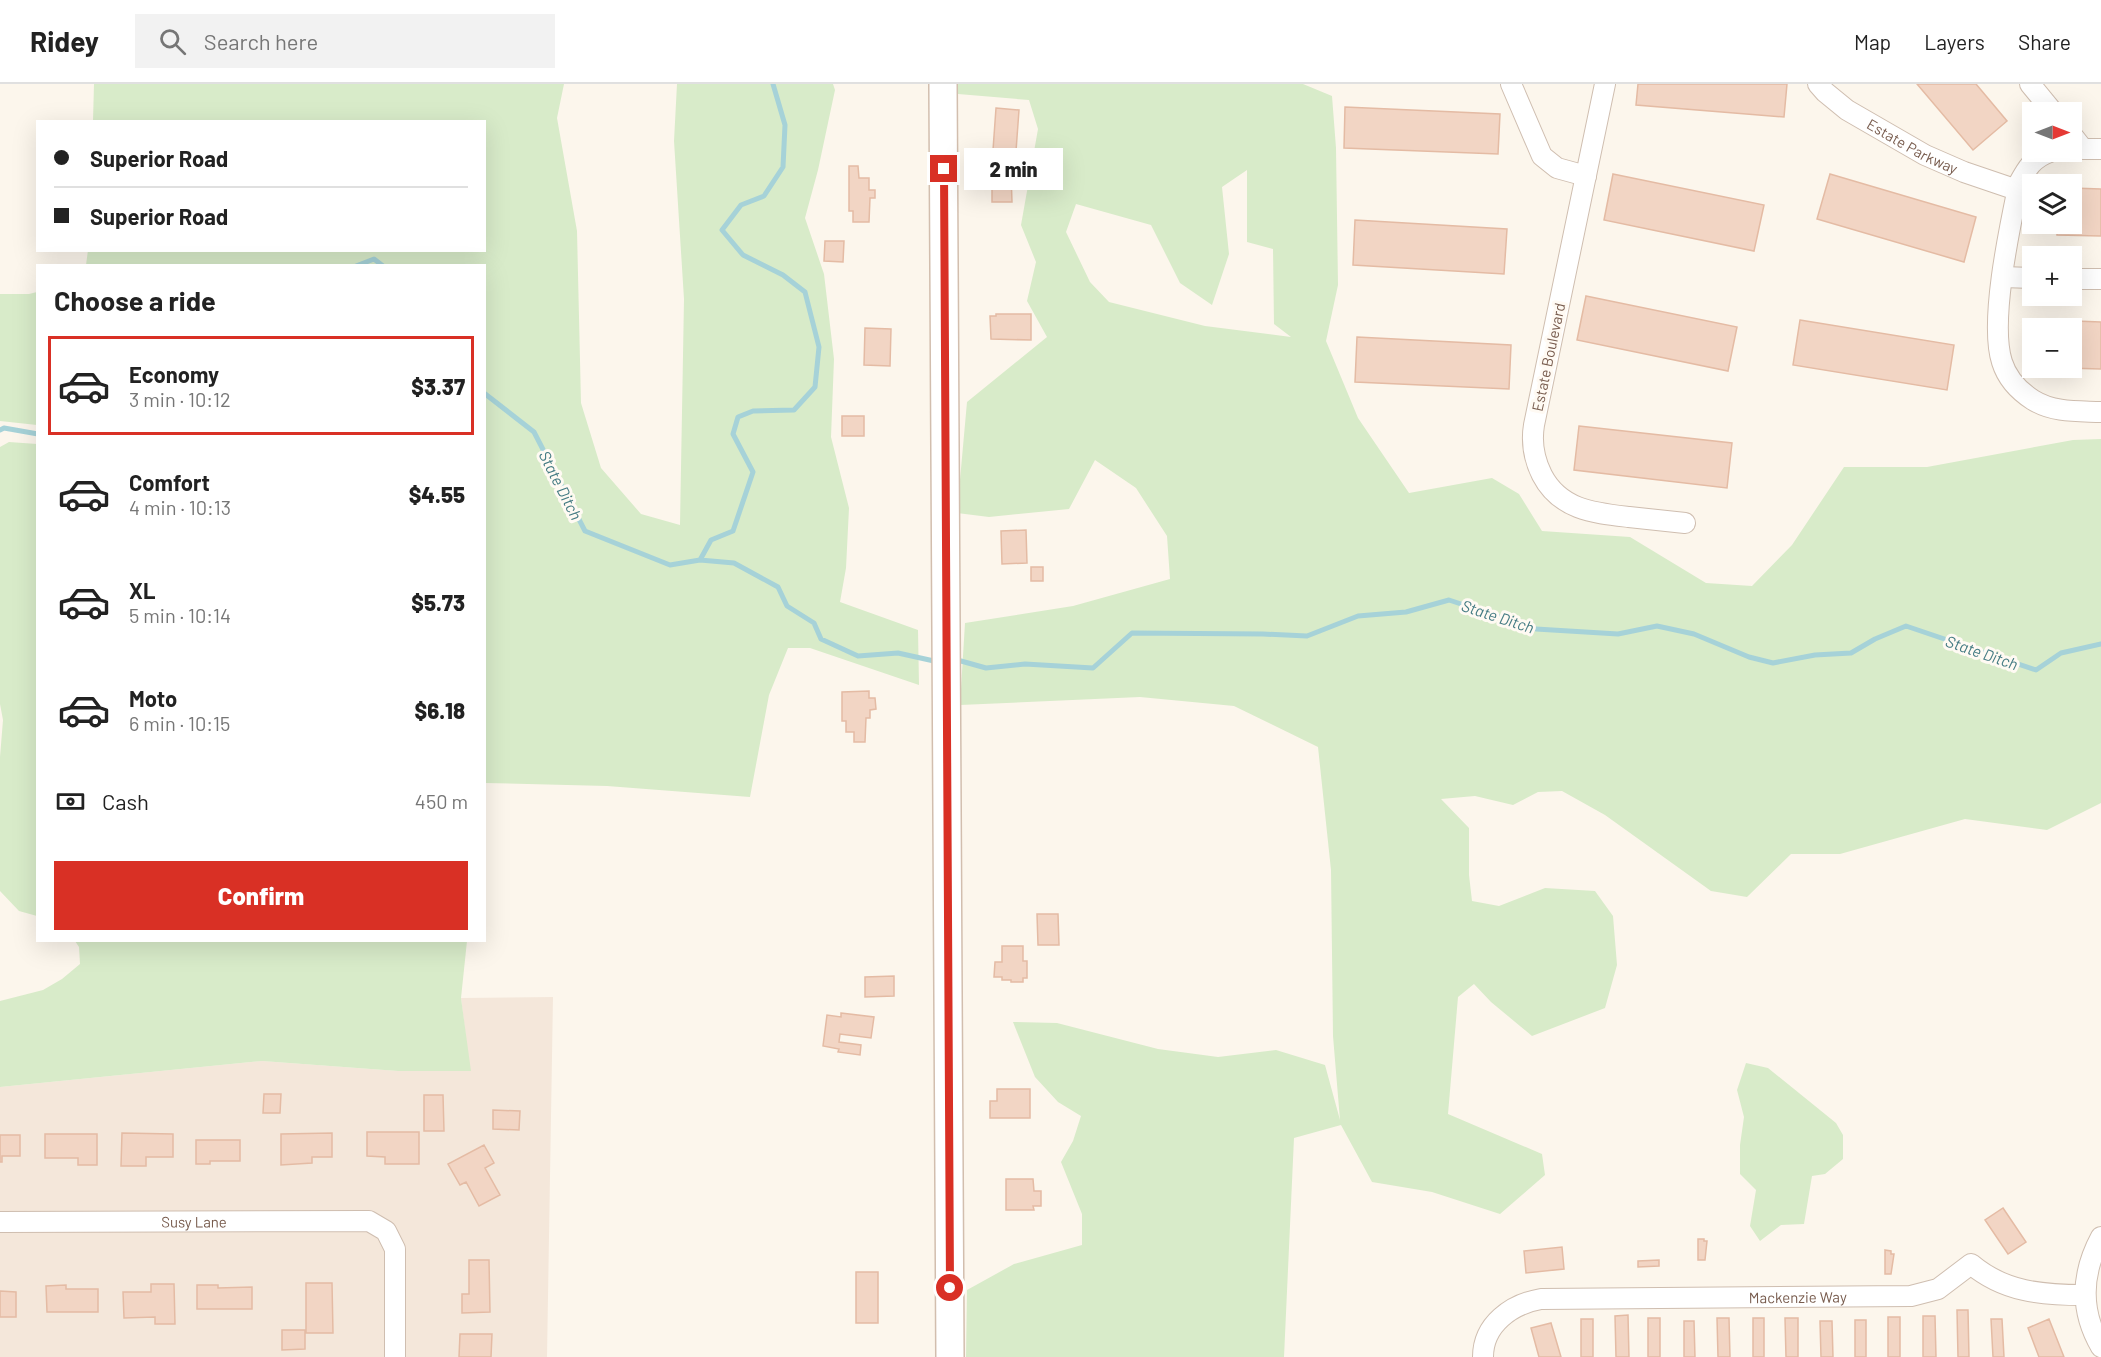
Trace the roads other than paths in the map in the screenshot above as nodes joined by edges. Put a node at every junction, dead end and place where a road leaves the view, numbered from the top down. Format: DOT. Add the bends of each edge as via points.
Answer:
graph roads {
  1 [pos="943,84"];
  2 [pos="1511,84"];
  3 [pos="1605,84"];
  4 [pos="1818,84"];
  5 [pos="2030,84"];
  6 [pos="2045,102"];
  7 [pos="2033,162"];
  8 [pos="1586,176"];
  9 [pos="2017,190"];
  10 [pos="2003,277"];
  11 [pos="2022,278"];
  12 [pos="2082,279"];
  13 [pos="2101,279"];
  14 [pos="2101,412"];
  15 [pos="1685,523"];
  16 [pos="0,1222"];
  17 [pos="2101,1237"];
  18 [pos="2084,1295"];
  19 [pos="2101,1347"];
  20 [pos="394,1357"];
  21 [pos="950,1357"];
  22 [pos="1483,1357"];
  1 -- 21 [label="street"];
  2 -- 8 [label="street" via="1542,156 1557,168"];
  3 -- 8 [label="street, Estate Boulevard"];
  4 -- 9 [label="street, Estate Parkway" via="1848,110 1925,155"];
  5 -- 6 [label="street"];
  7 -- 9 [label="street"];
  8 -- 15 [label="street, Estate Boulevard" via="1532,434 1537,466 1555,493 1582,510"];
  9 -- 10 [label="street"];
  10 -- 11 [label="street"];
  10 -- 14 [label="street" via="1999,332 2001,358 2008,376 2042,404 2067,411"];
  12 -- 13 [label="street"];
  16 -- 20 [label="street, Susy Lane" via="374,1222 390,1235 395,1249"];
  17 -- 18 [label="street" via="2088,1265"];
  18 -- 19 [label="street" via="2090,1327"];
  18 -- 22 [label="street, Mackenzie Way" via="2019,1290 1990,1278 1971,1264 1938,1288 1911,1296 1541,1299 1515,1307 1501,1318 1492,1328"];
}
